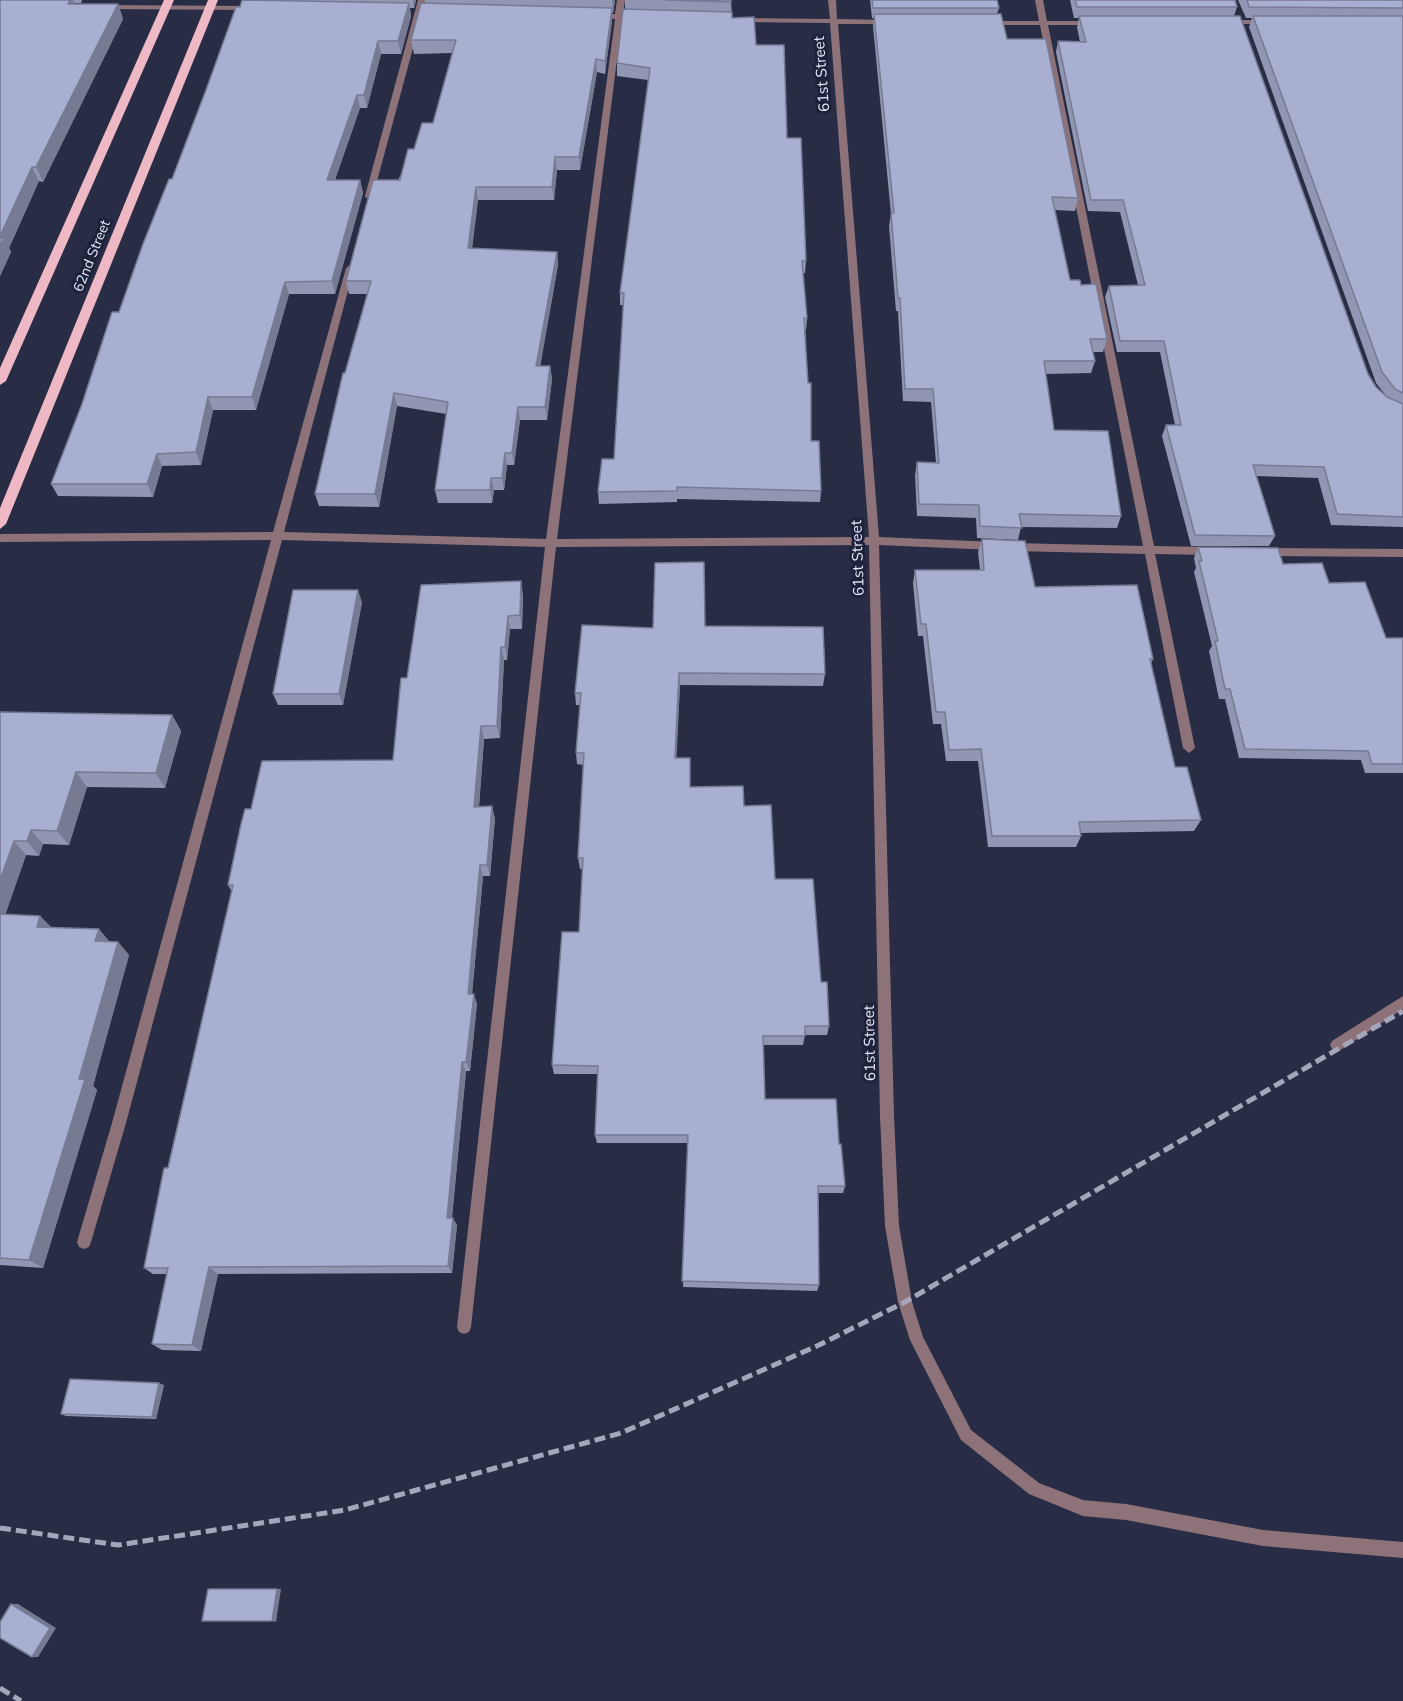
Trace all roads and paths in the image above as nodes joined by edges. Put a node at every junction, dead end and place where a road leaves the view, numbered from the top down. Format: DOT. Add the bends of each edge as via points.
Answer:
graph roads {
  1 [pos="422,0"];
  2 [pos="621,0"];
  3 [pos="832,0"];
  4 [pos="1039,0"];
  5 [pos="168,4"];
  6 [pos="211,4"];
  7 [pos="95,7"];
  8 [pos="256,9"];
  9 [pos="1237,11"];
  10 [pos="584,16"];
  11 [pos="619,17"];
  12 [pos="643,18"];
  13 [pos="726,20"];
  14 [pos="833,22"];
  15 [pos="903,22"];
  16 [pos="1217,22"];
  17 [pos="1241,22"];
  18 [pos="1275,22"];
  19 [pos="973,23"];
  20 [pos="1043,23"];
  21 [pos="1101,23"];
  22 [pos="1245,33"];
  23 [pos="367,206"];
  24 [pos="354,251"];
  25 [pos="0,381"];
  26 [pos="0,524"];
  27 [pos="277,536"];
  28 [pos="0,538"];
  29 [pos="874,541"];
  30 [pos="551,543"];
  31 [pos="1150,551"];
  32 [pos="1219,552"];
  33 [pos="1253,552"];
  34 [pos="1403,553"];
  35 [pos="1189,748"];
  36 [pos="1403,1002"];
  37 [pos="1337,1045"];
  38 [pos="84,1242"];
  39 [pos="464,1327"];
  40 [pos="1403,1550"];
  1 -- 23 [label="street"];
  2 -- 11 [label="street"];
  3 -- 14 [label="street, 61st Street"];
  4 -- 20 [label="street"];
  5 -- 6 [label="street"];
  5 -- 7 [label="street"];
  5 -- 25 [label="main road"];
  6 -- 8 [label="street"];
  6 -- 26 [label="main road, 62nd Street"];
  9 -- 17 [label="street"];
  10 -- 11 [label="street"];
  11 -- 12 [label="street"];
  11 -- 30 [label="street"];
  13 -- 14 [label="street"];
  14 -- 15 [label="street"];
  14 -- 29 [label="street, 61st Street"];
  16 -- 17 [label="street"];
  17 -- 18 [label="street"];
  17 -- 22 [label="street"];
  19 -- 20 [label="street"];
  20 -- 21 [label="street"];
  20 -- 31 [label="street"];
  24 -- 27 [label="street"];
  27 -- 28 [label="street"];
  27 -- 30 [label="street"];
  27 -- 38 [label="street"];
  29 -- 30 [label="street"];
  29 -- 31 [label="street"];
  29 -- 40 [label="street, 61st Street" via="892,1226 904,1302 917,1340 966,1435 1034,1489 1083,1508 1126,1512 1263,1538"];
  30 -- 39 [label="street"];
  31 -- 32 [label="street"];
  31 -- 35 [label="street"];
  33 -- 34 [label="street"];
  36 -- 37 [label="street"];
}
